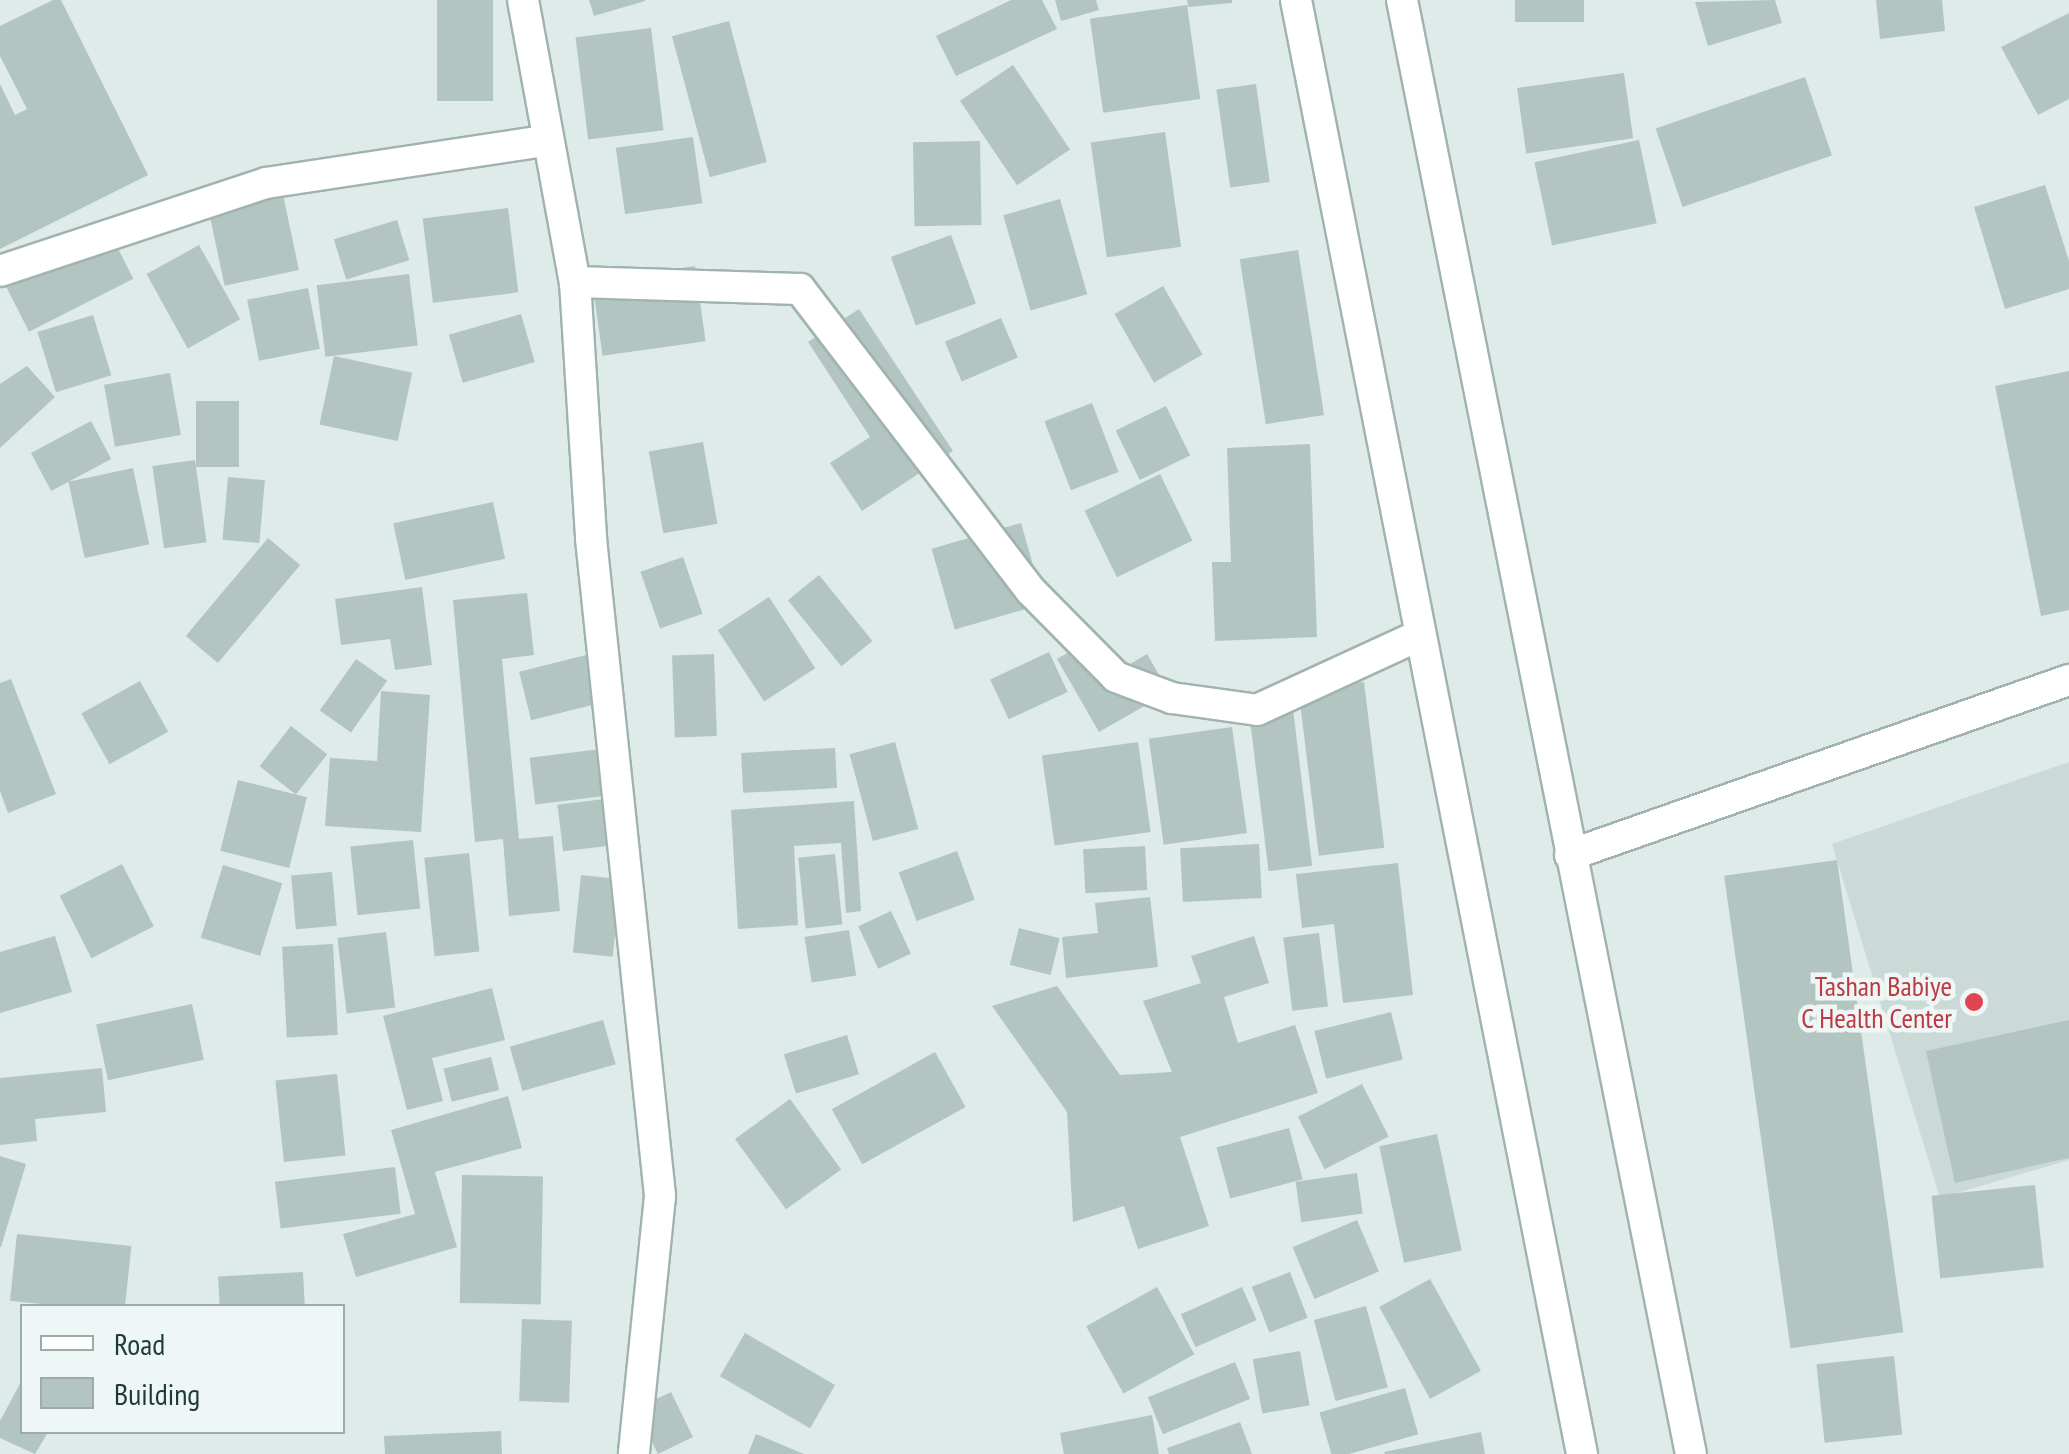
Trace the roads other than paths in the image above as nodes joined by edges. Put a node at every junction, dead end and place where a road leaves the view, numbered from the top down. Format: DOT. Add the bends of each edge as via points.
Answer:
graph roads {
  1 [pos="523,0"];
  2 [pos="1296,0"];
  3 [pos="1402,0"];
  4 [pos="545,141"];
  5 [pos="0,271"];
  6 [pos="575,282"];
  7 [pos="1420,635"];
  8 [pos="2069,680"];
  9 [pos="1570,855"];
  10 [pos="634,1454"];
  11 [pos="1582,1454"];
  12 [pos="1690,1454"];
  1 -- 4 [label="street"];
  2 -- 7 [label="street"];
  3 -- 9 [label="street"];
  4 -- 5 [label="street" via="266,183"];
  4 -- 6 [label="street"];
  6 -- 7 [label="street" via="800,289 1031,591 1116,678 1172,698 1257,710"];
  6 -- 10 [label="street" via="590,540 660,1196"];
  7 -- 11 [label="street"];
  8 -- 9 [label="street"];
  9 -- 12 [label="street"];
}
